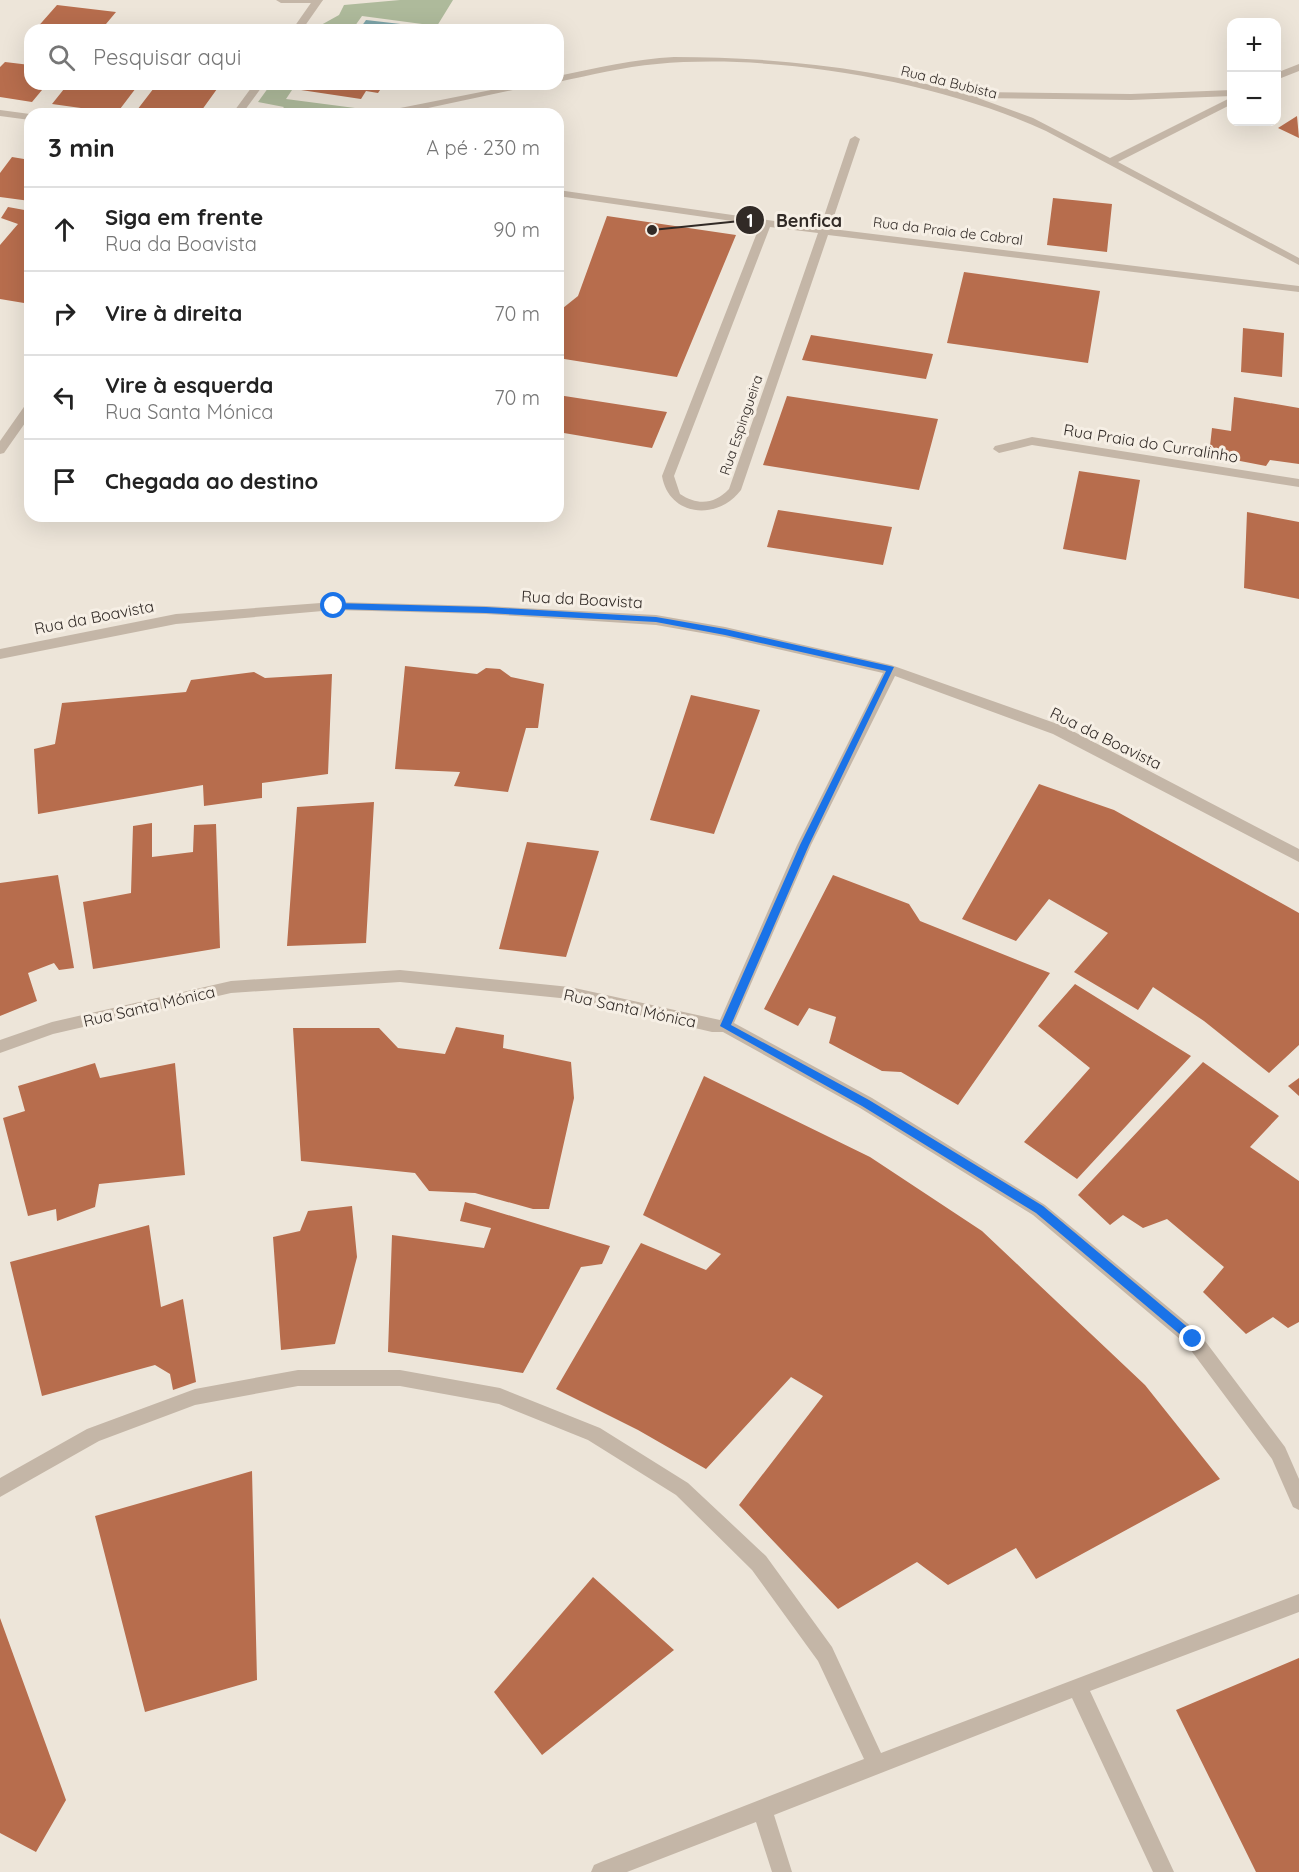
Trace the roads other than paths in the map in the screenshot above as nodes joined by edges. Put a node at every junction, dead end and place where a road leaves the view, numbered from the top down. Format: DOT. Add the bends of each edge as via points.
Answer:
graph roads {
  1 [pos="281,0"];
  2 [pos="318,0"];
  3 [pos="301,24"];
  4 [pos="1299,67"];
  5 [pos="1281,75"];
  6 [pos="564,78"];
  7 [pos="255,90"];
  8 [pos="506,90"];
  9 [pos="1227,93"];
  10 [pos="951,94"];
  11 [pos="1227,103"];
  12 [pos="241,108"];
  13 [pos="415,108"];
  14 [pos="0,113"];
  15 [pos="24,116"];
  16 [pos="855,139"];
  17 [pos="1110,162"];
  18 [pos="564,194"];
  19 [pos="766,224"];
  20 [pos="824,231"];
  21 [pos="1299,262"];
  22 [pos="1299,289"];
  23 [pos="24,416"];
  24 [pos="999,449"];
  25 [pos="0,450"];
  26 [pos="1299,483"];
  27 [pos="0,654"];
  28 [pos="891,670"];
  29 [pos="1299,856"];
  30 [pos="725,1026"];
  31 [pos="0,1047"];
  32 [pos="0,1488"];
  33 [pos="1299,1501"];
  34 [pos="1299,1603"];
  35 [pos="1077,1686"];
  36 [pos="876,1764"];
  37 [pos="762,1809"];
  38 [pos="601,1872"];
  39 [pos="782,1872"];
  40 [pos="1164,1872"];
  1 -- 2 [label="street"];
  2 -- 3 [label="street"];
  4 -- 5 [label="street"];
  6 -- 10 [label="street, Rua da Bubista" via="672,60 731,61 868,76"];
  7 -- 12 [label="street"];
  8 -- 13 [label="street"];
  9 -- 10 [label="street" via="1131,97"];
  10 -- 17 [label="street, Rua da Bubista" via="989,104 1064,135"];
  11 -- 17 [label="street"];
  14 -- 15 [label="street"];
  16 -- 20 [label="street, Rua Espingueira"];
  17 -- 21 [label="street, Rua da Bubista"];
  18 -- 19 [label="street, Rua da Praia de Cabral"];
  19 -- 20 [label="street, Rua da Praia de Cabral"];
  19 -- 20 [label="street, Rua Espingueira" via="668,476 668,487 674,495 698,507 715,506 728,500 735,490"];
  20 -- 22 [label="street, Rua da Praia de Cabral"];
  23 -- 25 [label="street"];
  24 -- 26 [label="street, Rua Praia do Curralinho" via="1032,441"];
  27 -- 28 [label="street, Rua da Boavista" via="176,619 346,606 656,620"];
  28 -- 29 [label="street, Rua da Boavista" via="1058,730"];
  28 -- 30 [label="street" via="804,845"];
  30 -- 31 [label="street, Rua Santa Mónica" via="570,993 400,976 231,987 52,1028"];
  30 -- 33 [label="street, Rua Santa Mónica" via="866,1103 1039,1210 1193,1339 1279,1453"];
  32 -- 36 [label="street" via="93,1435 195,1397 286,1380 400,1378 500,1396 594,1434 672,1483 759,1563 825,1654"];
  34 -- 35 [label="street"];
  35 -- 36 [label="street"];
  35 -- 40 [label="street"];
  36 -- 37 [label="street"];
  37 -- 38 [label="street"];
  37 -- 39 [label="street"];
}
